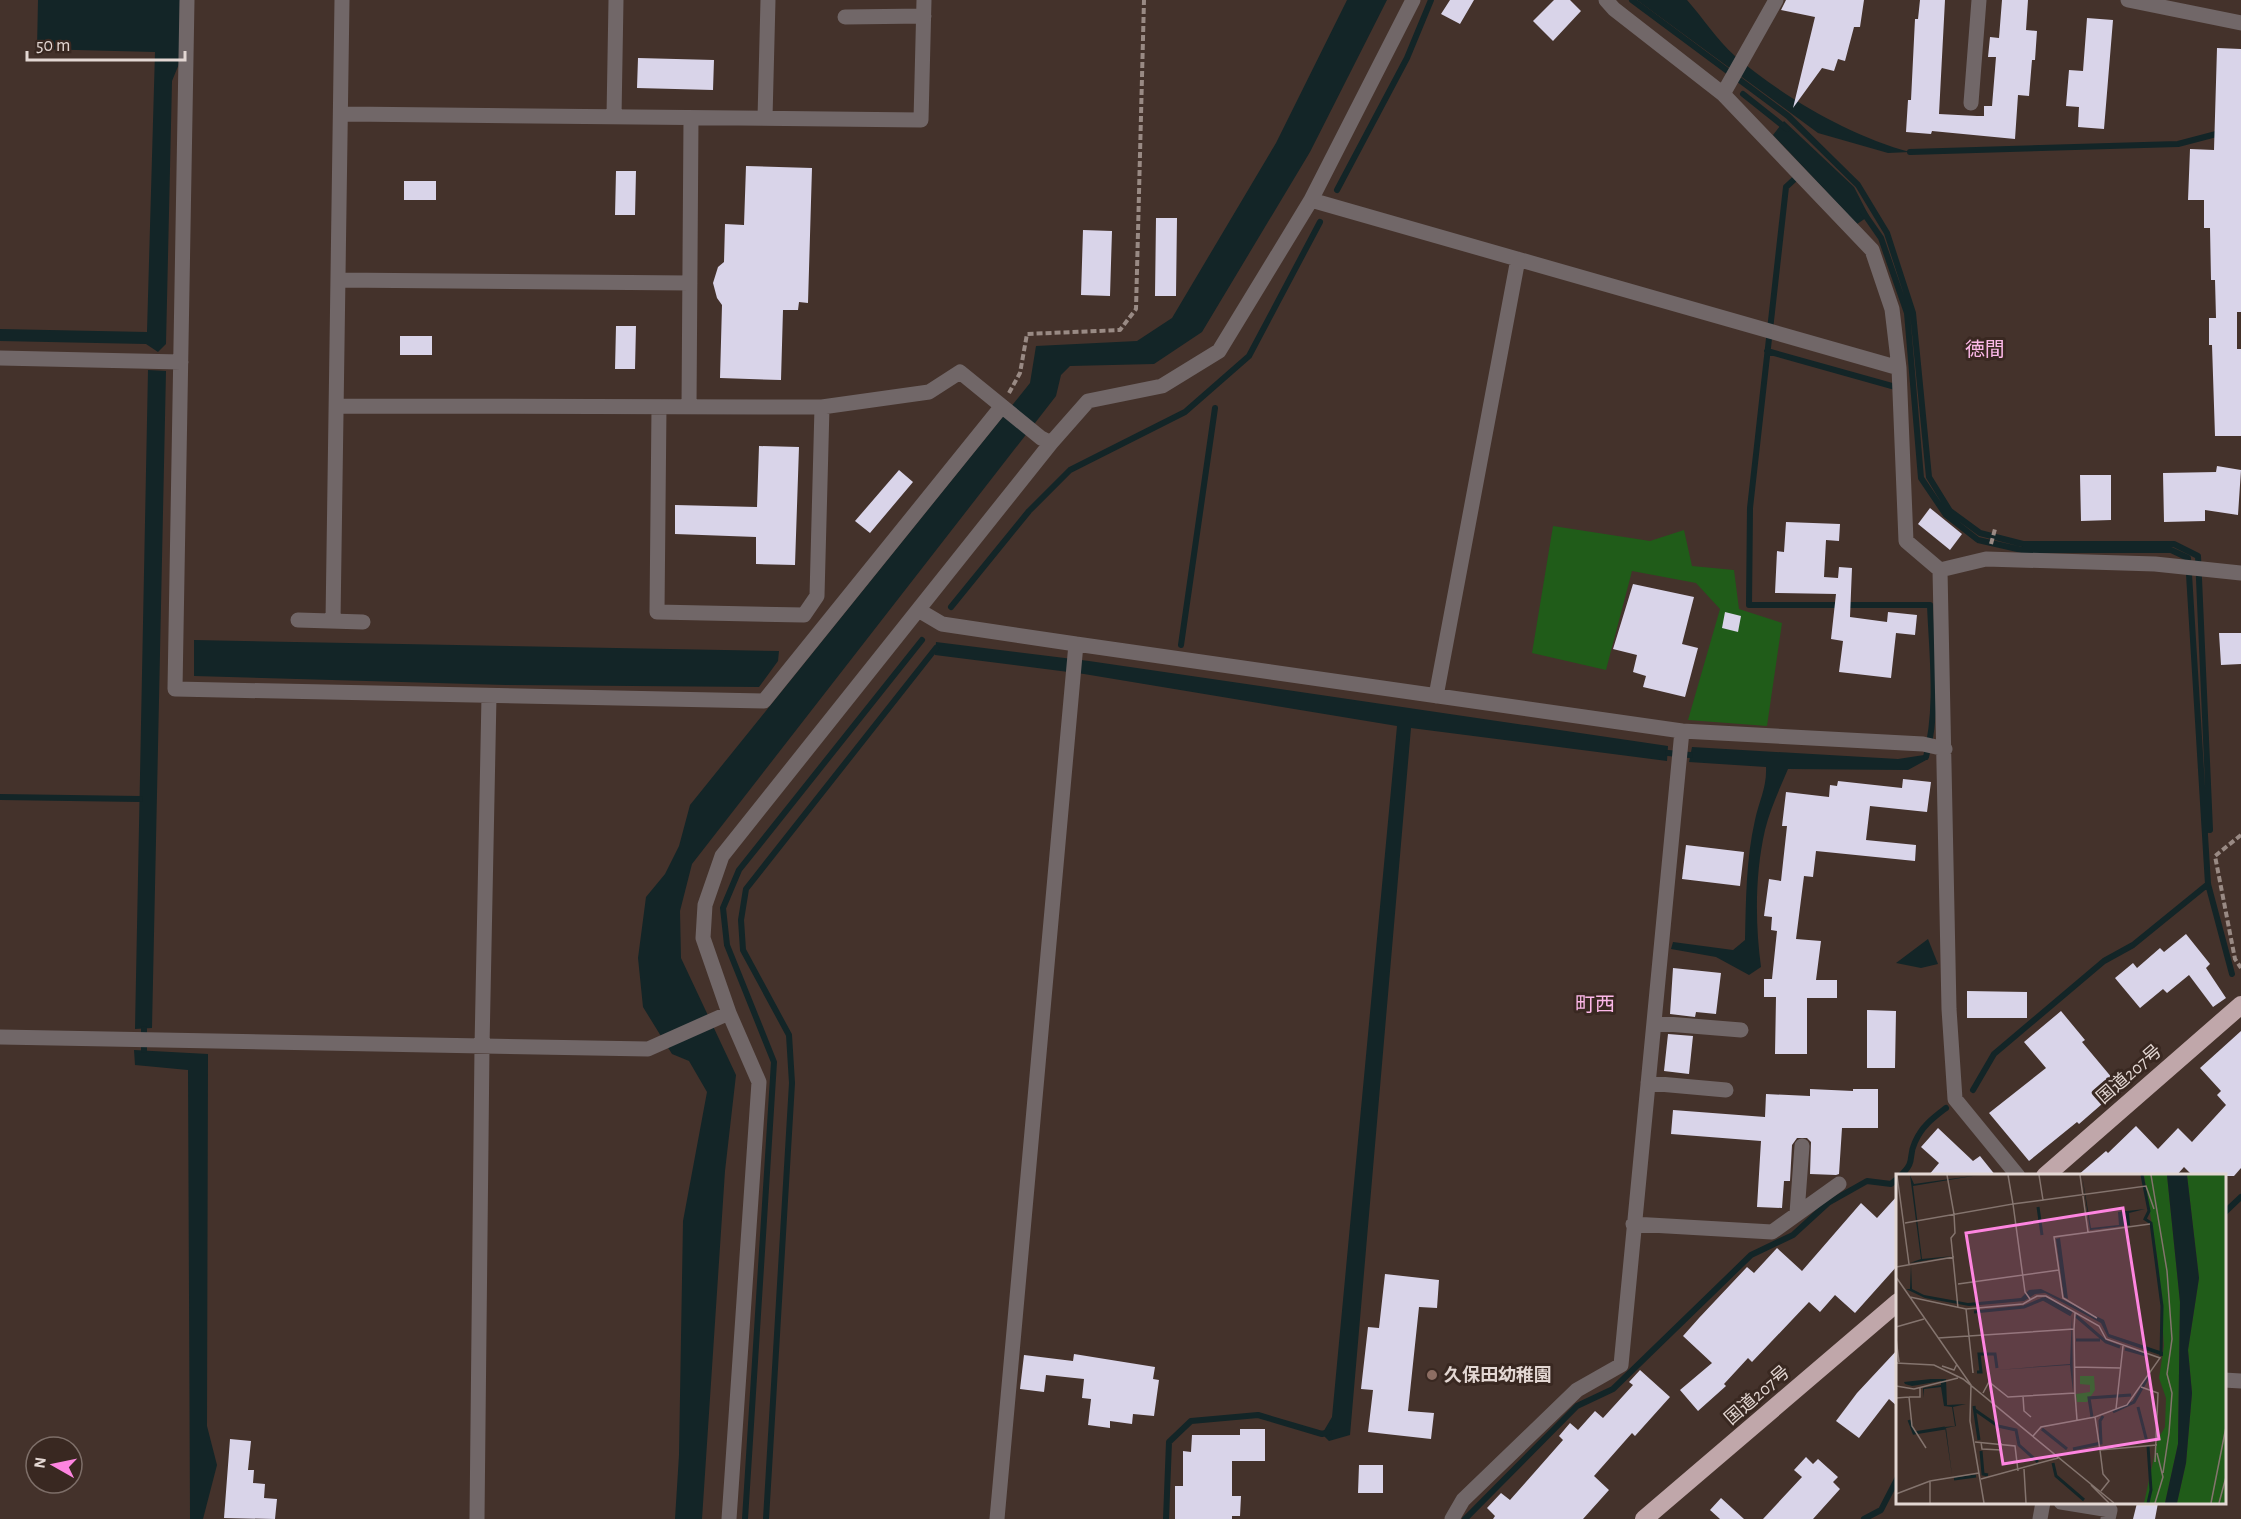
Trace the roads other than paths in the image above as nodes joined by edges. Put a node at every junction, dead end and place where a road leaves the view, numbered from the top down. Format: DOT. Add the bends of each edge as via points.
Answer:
graph roads {
  1 [pos="188,0"];
  2 [pos="342,0"];
  3 [pos="616,0"];
  4 [pos="768,0"];
  5 [pos="924,0"];
  6 [pos="1413,0"];
  7 [pos="1606,0"];
  8 [pos="1776,0"];
  9 [pos="1979,0"];
  10 [pos="2128,0"];
  11 [pos="924,16"];
  12 [pos="845,17"];
  13 [pos="2241,23"];
  14 [pos="1723,94"];
  15 [pos="1971,103"];
  16 [pos="347,114"];
  17 [pos="615,117"];
  18 [pos="691,118"];
  19 [pos="765,118"];
  20 [pos="1311,200"];
  21 [pos="1518,259"];
  22 [pos="338,280"];
  23 [pos="690,283"];
  24 [pos="0,358"];
  25 [pos="181,362"];
  26 [pos="1899,374"];
  27 [pos="336,406"];
  28 [pos="659,407"];
  29 [pos="689,407"];
  30 [pos="822,407"];
  31 [pos="1003,407"];
  32 [pos="1046,441"];
  33 [pos="1940,570"];
  34 [pos="2241,573"];
  35 [pos="920,611"];
  36 [pos="298,620"];
  37 [pos="333,621"];
  38 [pos="363,622"];
  39 [pos="1076,649"];
  40 [pos="489,696"];
  41 [pos="1436,696"];
  42 [pos="1681,738"];
  43 [pos="1945,749"];
  44 [pos="2241,1005"];
  45 [pos="729,1013"];
  46 [pos="1655,1023"];
  47 [pos="1741,1030"];
  48 [pos="0,1037"];
  49 [pos="482,1047"];
  50 [pos="1648,1083"];
  51 [pos="1726,1090"];
  52 [pos="1802,1146"];
  53 [pos="2016,1174"];
  54 [pos="2047,1174"];
  55 [pos="1839,1184"];
  56 [pos="1797,1214"];
  57 [pos="1633,1224"];
  58 [pos="1896,1304"];
  59 [pos="2226,1380"];
  60 [pos="2241,1381"];
  61 [pos="2043,1504"];
  62 [pos="2068,1504"];
  63 [pos="477,1519"];
  64 [pos="729,1519"];
  65 [pos="997,1519"];
  66 [pos="1452,1519"];
  67 [pos="1644,1519"];
  68 [pos="2040,1519"];
  69 [pos="2108,1519"];
  1 -- 25 [label="street"];
  2 -- 22 [label="street"];
  3 -- 17 [label="street"];
  4 -- 19 [label="street"];
  5 -- 11 [label="street"];
  6 -- 20 [label="street"];
  7 -- 14 [label="street"];
  8 -- 14 [label="street"];
  9 -- 15 [label="street"];
  10 -- 13 [label="street"];
  11 -- 12 [label="street"];
  11 -- 19 [label="street" via="921,120"];
  14 -- 26 [label="street" via="1872,249 1892,309"];
  16 -- 17 [label="street"];
  17 -- 18 [label="street"];
  18 -- 19 [label="street"];
  18 -- 23 [label="street"];
  20 -- 21 [label="street"];
  20 -- 32 [label="street" via="1219,351 1162,386 1088,401"];
  21 -- 26 [label="street" via="1778,334"];
  21 -- 41 [label="street"];
  22 -- 23 [label="street"];
  22 -- 27 [label="street"];
  23 -- 29 [label="street"];
  24 -- 25 [label="street"];
  25 -- 40 [label="street" via="175,689"];
  26 -- 33 [label="street" via="1906,541"];
  27 -- 28 [label="street"];
  27 -- 37 [label="street"];
  28 -- 29 [label="street"];
  28 -- 30 [label="street" via="657,612 804,615 817,596"];
  29 -- 30 [label="street"];
  30 -- 31 [label="street" via="929,392 960,372"];
  31 -- 32 [label="street"];
  31 -- 40 [label="street" via="764,701"];
  32 -- 35 [label="street"];
  33 -- 34 [label="street" via="1986,559"];
  33 -- 43 [label="street"];
  35 -- 39 [label="street" via="942,624"];
  35 -- 45 [label="street" via="722,856 705,904 703,938"];
  36 -- 37 [label="street"];
  37 -- 38 [label="street"];
  39 -- 41 [label="street"];
  39 -- 65 [label="street"];
  40 -- 49 [label="street"];
  41 -- 42 [label="street"];
  42 -- 43 [label="street" via="1923,744"];
  42 -- 46 [label="street"];
  43 -- 53 [label="street" via="1949,1009 1955,1100"];
  44 -- 54 [label="highway, 国道207号"];
  45 -- 49 [label="street" via="648,1049"];
  45 -- 64 [label="street" via="759,1082"];
  46 -- 47 [label="street"];
  46 -- 50 [label="street"];
  48 -- 49 [label="street"];
  49 -- 63 [label="street"];
  50 -- 51 [label="street"];
  50 -- 57 [label="street"];
  52 -- 56 [label="street"];
  55 -- 56 [label="street"];
  56 -- 57 [label="street" via="1772,1232"];
  57 -- 66 [label="street" via="1621,1365 1577,1390 1463,1500"];
  58 -- 67 [label="highway, 国道207号"];
  59 -- 60 [label="street"];
  61 -- 68 [label="street"];
  62 -- 69 [label="street" via="2109,1510"];
}
